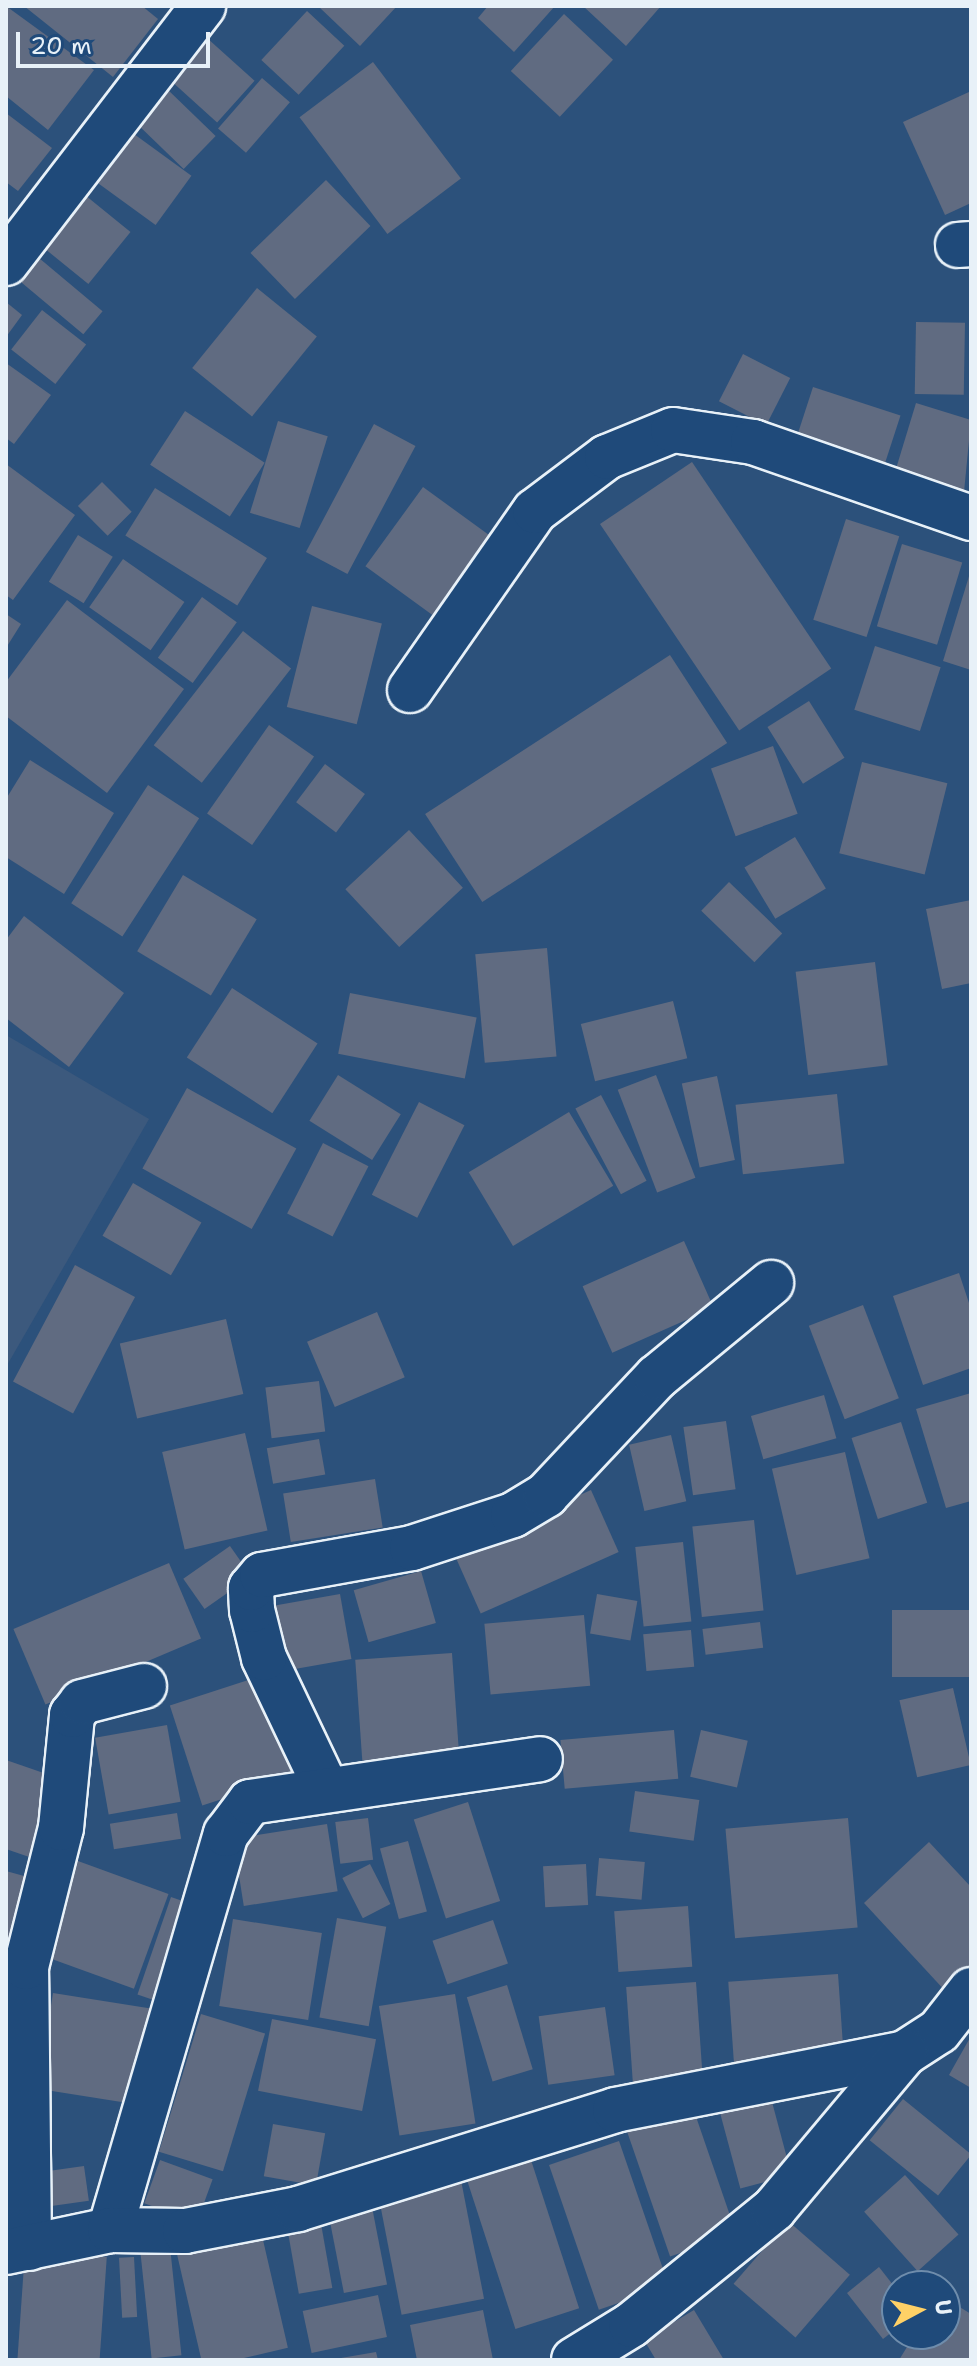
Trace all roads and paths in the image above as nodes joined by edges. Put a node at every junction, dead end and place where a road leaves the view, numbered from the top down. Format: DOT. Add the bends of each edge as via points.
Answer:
graph roads {
  1 [pos="203,6"];
  2 [pos="6,263"];
  3 [pos="971,518"];
  4 [pos="410,690"];
  5 [pos="771,1283"];
  6 [pos="144,1686"];
  7 [pos="540,1759"];
  8 [pos="326,1788"];
  9 [pos="971,1990"];
  10 [pos="905,2053"];
  11 [pos="110,2230"];
  12 [pos="18,2250"];
  13 [pos="574,2360"];
  1 -- 2 [label="street"];
  3 -- 4 [label="street" via="753,442 673,430 607,457 535,511"];
  5 -- 8 [label="street" via="657,1377 546,1495 524,1508 412,1548 262,1575 251,1588 264,1658"];
  6 -- 12 [label="street" via="82,1702 72,1715 61,1828 26,1967"];
  7 -- 8 [label="street"];
  8 -- 11 [label="street" via="250,1802 226,1834"];
  9 -- 10 [label="street" via="939,2031"];
  10 -- 11 [label="street" via="615,2110 298,2209 185,2231"];
  10 -- 13 [label="street" via="774,2209 631,2325"];
  11 -- 12 [label="street"];
}
